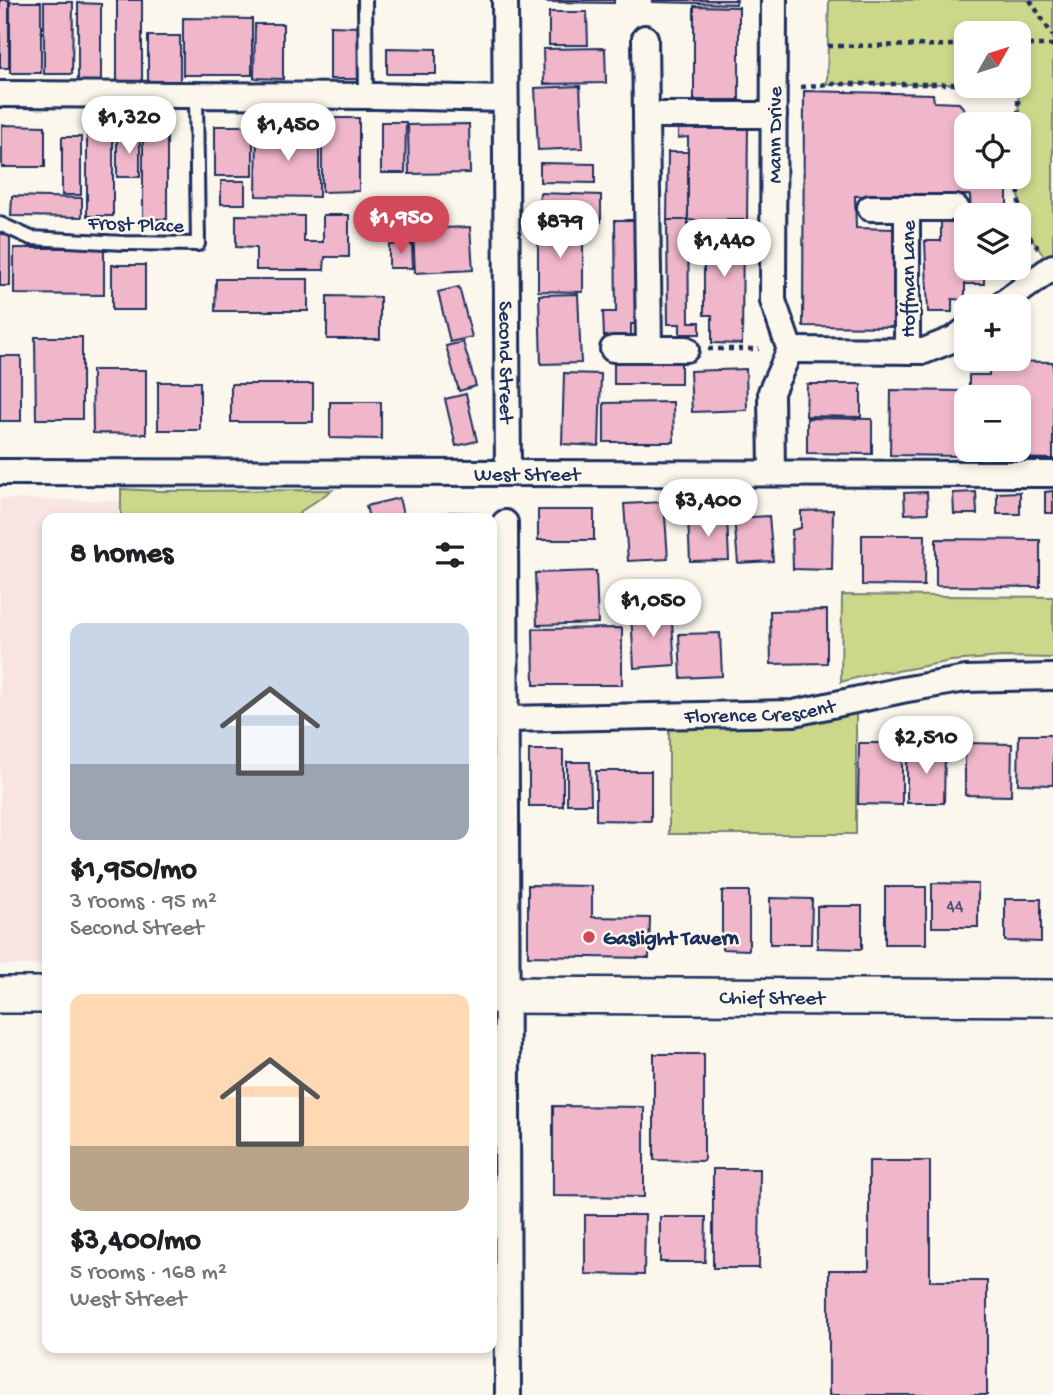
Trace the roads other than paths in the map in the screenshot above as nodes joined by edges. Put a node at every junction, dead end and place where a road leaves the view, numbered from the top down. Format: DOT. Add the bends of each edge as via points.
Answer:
graph roads {
  1 [pos="365,0"];
  2 [pos="505,0"];
  3 [pos="774,0"];
  4 [pos="645,38"];
  5 [pos="0,94"];
  6 [pos="196,95"];
  7 [pos="366,96"];
  8 [pos="505,99"];
  9 [pos="774,114"];
  10 [pos="646,115"];
  11 [pos="870,208"];
  12 [pos="907,208"];
  13 [pos="954,208"];
  14 [pos="5,226"];
  15 [pos="1053,268"];
  16 [pos="1016,294"];
  17 [pos="954,339"];
  18 [pos="613,349"];
  19 [pos="649,349"];
  20 [pos="686,349"];
  21 [pos="790,350"];
  22 [pos="907,351"];
  23 [pos="0,472"];
  24 [pos="508,473"];
  25 [pos="772,474"];
  26 [pos="1053,474"];
  27 [pos="505,523"];
  28 [pos="1053,677"];
  29 [pos="506,719"];
  30 [pos="0,995"];
  31 [pos="42,995"];
  32 [pos="499,995"];
  33 [pos="1053,998"];
  34 [pos="508,1395"];
  1 -- 7 [label="lane"];
  2 -- 8 [label="street, Second Street"];
  3 -- 9 [label="street, Mann Drive"];
  4 -- 10 [label="street"];
  5 -- 6 [label="street"];
  6 -- 7 [label="street"];
  6 -- 14 [label="lane, Frost Place" via="198,244 30,238"];
  7 -- 8 [label="street"];
  8 -- 24 [label="street, Second Street"];
  9 -- 10 [label="street"];
  9 -- 21 [label="street, Mann Drive" via="773,302"];
  10 -- 19 [label="street"];
  11 -- 12 [label="street, Hoffman Lane"];
  12 -- 13 [label="street, Hoffman Lane"];
  12 -- 22 [label="street, Hoffman Lane"];
  15 -- 16 [label="street"];
  17 -- 22 [label="street" via="923,351"];
  18 -- 19 [label="street"];
  19 -- 20 [label="street"];
  21 -- 22 [label="street"];
  21 -- 25 [label="street" via="771,391"];
  23 -- 24 [label="street, West Street"];
  24 -- 25 [label="street, West Street"];
  25 -- 26 [label="street, West Street"];
  27 -- 29 [label="street"];
  28 -- 29 [label="street, Florence Crescent" via="966,679 794,713"];
  29 -- 32 [label="street"];
  30 -- 31 [label="street"];
  32 -- 33 [label="street, Chief Street"];
  32 -- 34 [label="street"];
}
